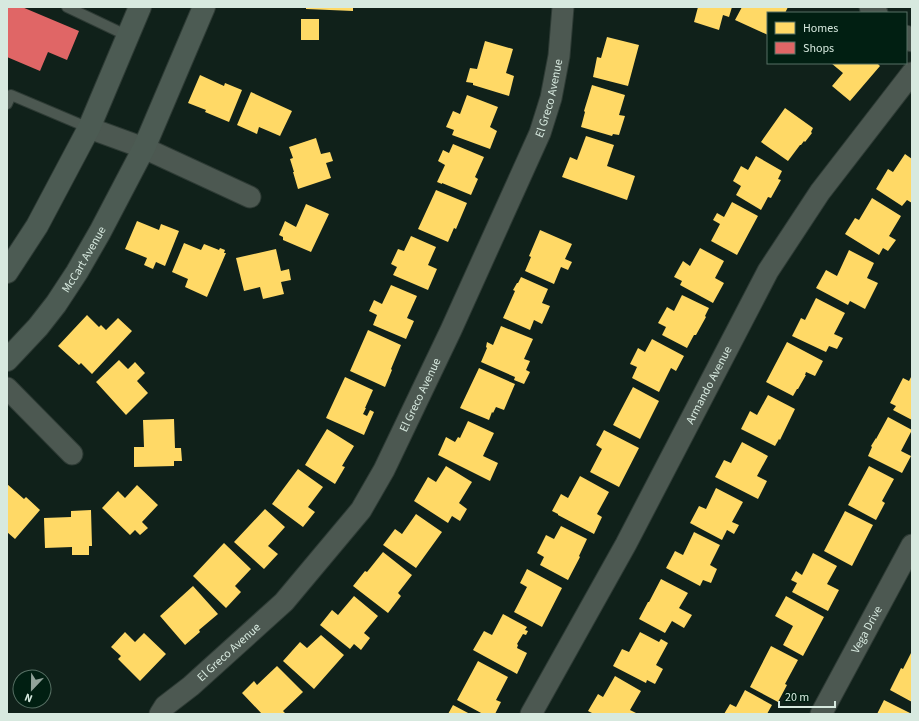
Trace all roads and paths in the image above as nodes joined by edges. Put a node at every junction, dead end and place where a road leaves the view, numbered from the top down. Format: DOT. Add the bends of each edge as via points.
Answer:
graph roads {
  1 [pos="67,7"];
  2 [pos="140,7"];
  3 [pos="204,7"];
  4 [pos="563,7"];
  5 [pos="128,36"];
  6 [pos="912,73"];
  7 [pos="8,98"];
  8 [pos="89,128"];
  9 [pos="144,148"];
  10 [pos="250,197"];
  11 [pos="7,272"];
  12 [pos="7,360"];
  13 [pos="7,388"];
  14 [pos="72,454"];
  15 [pos="912,545"];
  16 [pos="160,714"];
  17 [pos="532,714"];
  18 [pos="821,714"];
  1 -- 5 [label="lane"];
  2 -- 5 [label="main road"];
  3 -- 9 [label="main road, McCart Avenue"];
  4 -- 16 [label="street, El Greco Avenue" via="560,56 540,133 451,330 362,510 284,602 191,686 165,706"];
  5 -- 8 [label="main road"];
  6 -- 17 [label="street, Armando Avenue" via="820,192 768,271 626,544"];
  7 -- 8 [label="lane"];
  8 -- 9 [label="street"];
  8 -- 11 [label="main road" via="37,226"];
  9 -- 10 [label="street"];
  9 -- 12 [label="main road, McCart Avenue" via="100,232 56,304"];
  13 -- 14 [label="street"];
  15 -- 18 [label="street, Vega Drive"];
}
